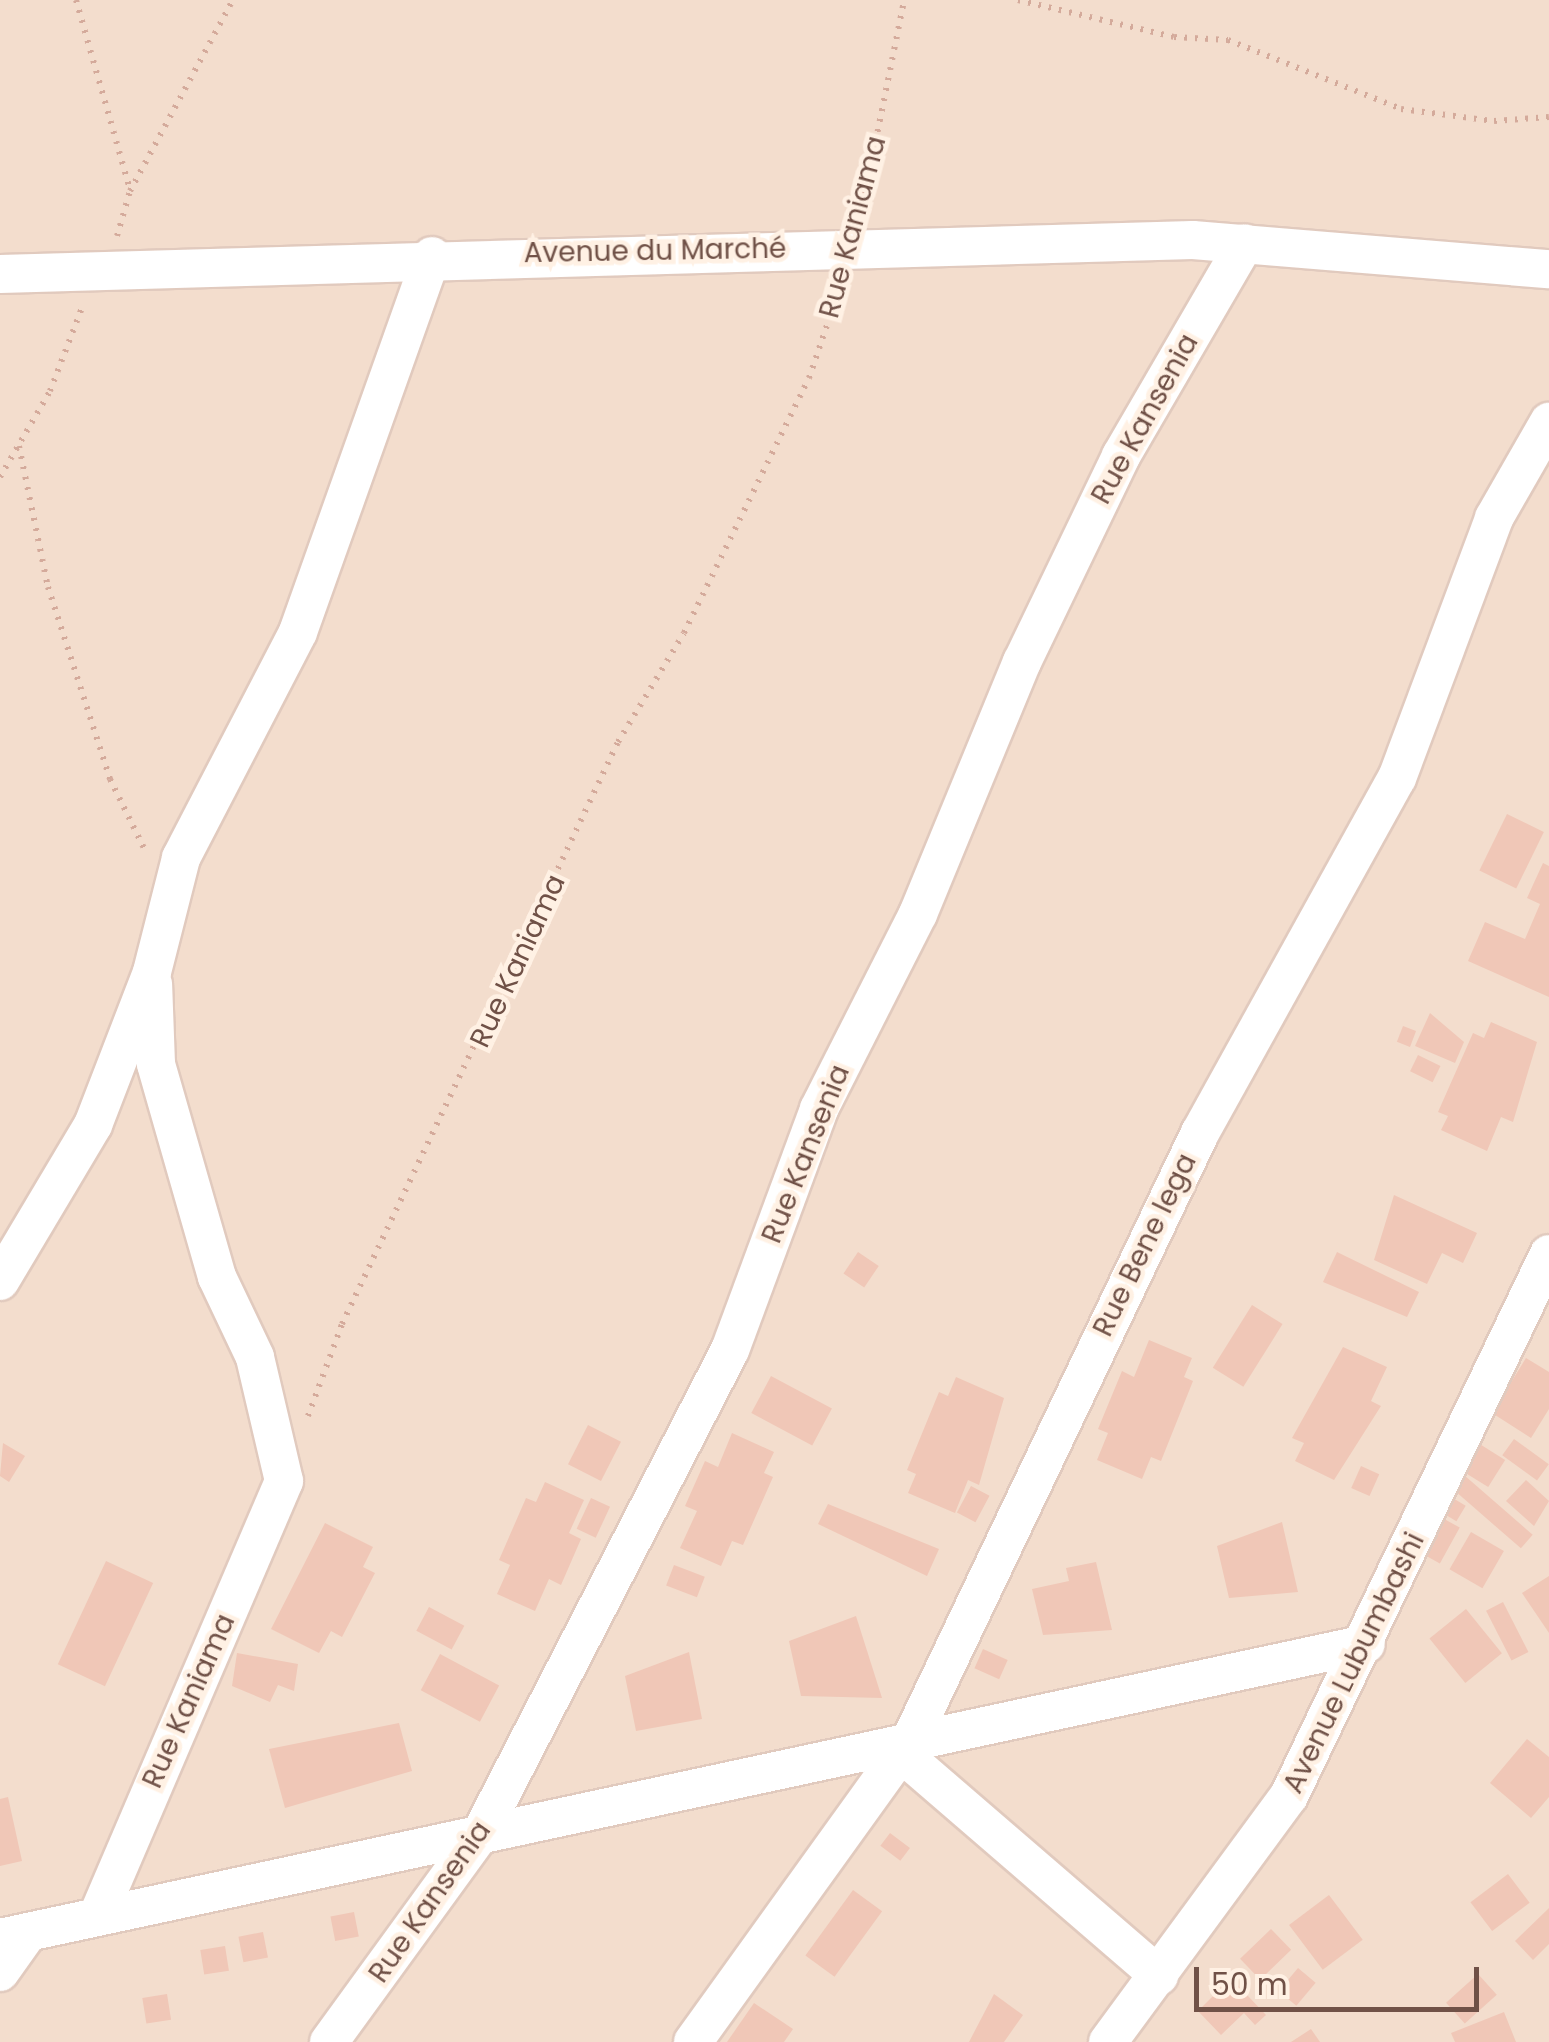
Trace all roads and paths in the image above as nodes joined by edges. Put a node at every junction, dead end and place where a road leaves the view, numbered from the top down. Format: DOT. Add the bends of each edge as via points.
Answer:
graph roads {
  1 [pos="76,0"];
  2 [pos="904,0"];
  3 [pos="1018,0"];
  4 [pos="1549,116"];
  5 [pos="130,190"];
  6 [pos="1246,244"];
  7 [pos="854,246"];
  8 [pos="432,256"];
  9 [pos="1549,269"];
  10 [pos="0,274"];
  11 [pos="1549,422"];
  12 [pos="19,446"];
  13 [pos="153,867"];
  14 [pos="152,972"];
  15 [pos="12,1250"];
  16 [pos="1549,1254"];
  17 [pos="0,1281"];
  18 [pos="284,1481"];
  19 [pos="1366,1644"];
  20 [pos="906,1745"];
  21 [pos="481,1833"];
  22 [pos="98,1915"];
  23 [pos="13,1936"];
  24 [pos="0,1972"];
  25 [pos="1158,1976"];
  26 [pos="329,2042"];
  27 [pos="694,2042"];
  28 [pos="1108,2042"];
  1 -- 5 [label="path"];
  2 -- 7 [label="path, Rue Kaniama"];
  3 -- 4 [label="path" via="1174,37 1228,40 1401,108 1494,121"];
  6 -- 7 [label="street, Avenue du Marché"];
  6 -- 9 [label="street, Avenue du Marché"];
  6 -- 21 [label="street, Rue Kansenia" via="1121,456 918,914 818,1109 730,1350"];
  7 -- 8 [label="street, Avenue du Marché"];
  7 -- 18 [label="path, Rue Kaniama" via="809,378 684,633 618,742 342,1324"];
  8 -- 10 [label="street, Avenue du Marché"];
  8 -- 14 [label="street" via="298,632 181,858"];
  11 -- 20 [label="street, Rue Bene lega" via="1494,518 1397,778 1192,1149"];
  12 -- 13 [label="path" via="48,587 110,778"];
  14 -- 15 [label="street" via="93,1125"];
  14 -- 18 [label="street" via="156,1064 217,1277 269,1404"];
  15 -- 17 [label="street"];
  16 -- 19 [label="street, Avenue Lubumbashi"];
  18 -- 22 [label="street, Rue Kaniama"];
  19 -- 20 [label="street"];
  19 -- 25 [label="street, Avenue Lubumbashi" via="1289,1796"];
  20 -- 21 [label="street"];
  20 -- 25 [label="street"];
  20 -- 27 [label="street, Rue Bene lega"];
  21 -- 22 [label="street"];
  21 -- 26 [label="street, Rue Kansenia"];
  22 -- 23 [label="street"];
  23 -- 24 [label="street"];
  25 -- 28 [label="street, Avenue Lubumbashi"];
}
